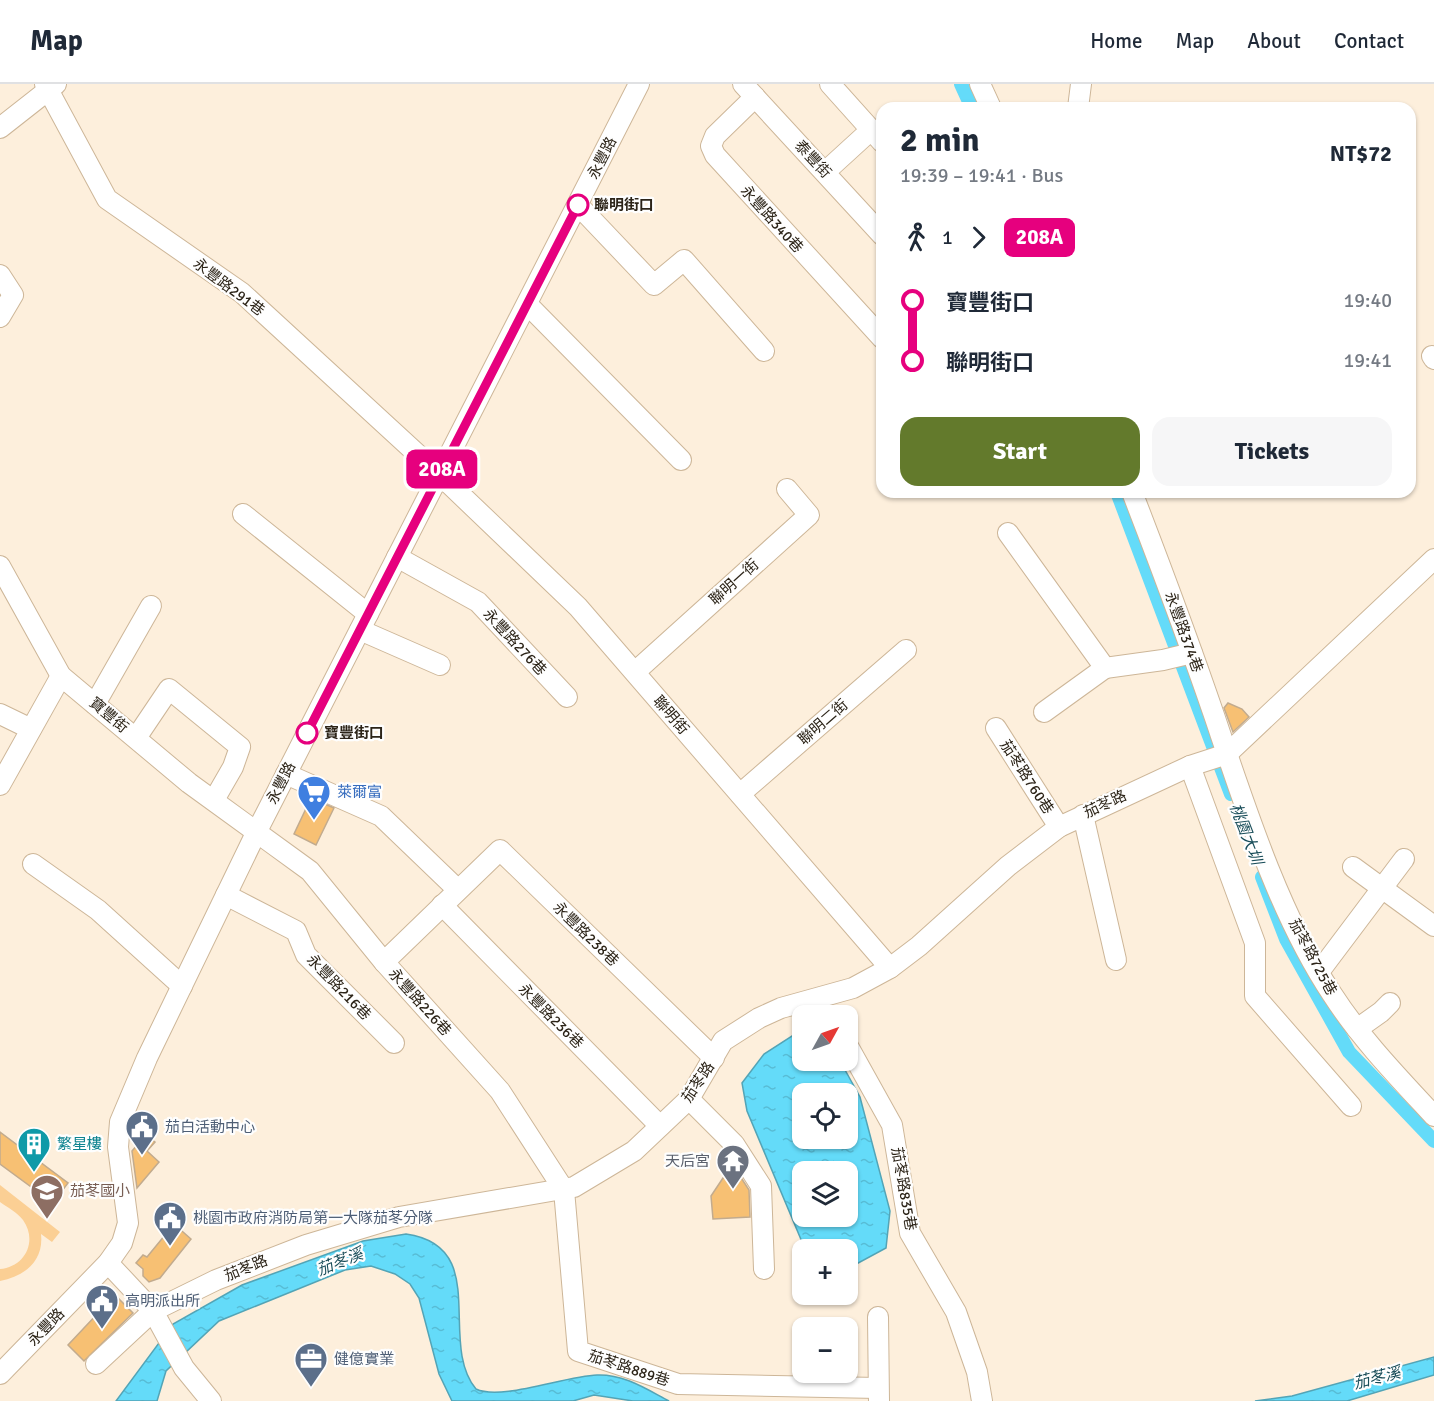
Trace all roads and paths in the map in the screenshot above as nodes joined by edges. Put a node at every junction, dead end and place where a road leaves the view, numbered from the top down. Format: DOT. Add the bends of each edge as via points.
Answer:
graph roads {
  1 [pos="639,84"];
  2 [pos="830,84"];
  3 [pos="980,84"];
  4 [pos="1081,84"];
  5 [pos="50,86"];
  6 [pos="749,90"];
  7 [pos="989,102"];
  8 [pos="1079,102"];
  9 [pos="0,128"];
  10 [pos="876,136"];
  11 [pos="825,172"];
  12 [pos="578,205"];
  13 [pos="876,228"];
  14 [pos="0,275"];
  15 [pos="527,304"];
  16 [pos="0,317"];
  17 [pos="876,331"];
  18 [pos="764,351"];
  19 [pos="681,460"];
  20 [pos="440,474"];
  21 [pos="787,489"];
  22 [pos="1134,498"];
  23 [pos="243,514"];
  24 [pos="1008,532"];
  25 [pos="397,557"];
  26 [pos="1434,559"];
  27 [pos="0,566"];
  28 [pos="1426,577"];
  29 [pos="151,606"];
  30 [pos="364,622"];
  31 [pos="906,650"];
  32 [pos="1188,654"];
  33 [pos="440,665"];
  34 [pos="1105,668"];
  35 [pos="635,672"];
  36 [pos="61,676"];
  37 [pos="567,697"];
  38 [pos="95,704"];
  39 [pos="1044,712"];
  40 [pos="0,714"];
  41 [pos="996,728"];
  42 [pos="31,729"];
  43 [pos="136,738"];
  44 [pos="1227,760"];
  45 [pos="1194,764"];
  46 [pos="286,774"];
  47 [pos="0,785"];
  48 [pos="740,794"];
  49 [pos="214,800"];
  50 [pos="1083,814"];
  51 [pos="1059,827"];
  52 [pos="256,831"];
  53 [pos="1404,859"];
  54 [pos="33,864"];
  55 [pos="1353,867"];
  56 [pos="457,890"];
  57 [pos="1381,890"];
  58 [pos="226,895"];
  59 [pos="442,905"];
  60 [pos="1434,926"];
  61 [pos="1116,960"];
  62 [pos="384,962"];
  63 [pos="890,968"];
  64 [pos="1319,972"];
  65 [pos="182,986"];
  66 [pos="1390,1003"];
  67 [pos="820,1005"];
  68 [pos="792,1008"];
  69 [pos="1357,1029"];
  70 [pos="394,1043"];
  71 [pos="714,1058"];
  72 [pos="858,1064"];
  73 [pos="689,1100"];
  74 [pos="1351,1106"];
  75 [pos="1434,1116"];
  76 [pos="660,1126"];
  77 [pos="564,1190"];
  78 [pos="108,1263"];
  79 [pos="764,1269"];
  80 [pos="153,1311"];
  81 [pos="878,1317"];
  82 [pos="96,1365"];
  83 [pos="4,1366"];
  84 [pos="878,1395"];
  85 [pos="211,1401"];
  86 [pos="982,1401"];
  1 -- 12 [label="street, 永豐路"];
  2 -- 10 [label="street"];
  3 -- 7 [label="street"];
  4 -- 8 [label="street"];
  5 -- 9 [label="street"];
  5 -- 20 [label="street, 永豐路291巷" via="107,199 242,293"];
  6 -- 11 [label="street, 泰豐街"];
  6 -- 17 [label="street, 永豐路340巷" via="715,136 711,146 715,155"];
  10 -- 11 [label="street"];
  11 -- 13 [label="street, 泰豐街"];
  12 -- 15 [label="street, 永豐路"];
  12 -- 18 [label="street" via="654,285 684,260"];
  14 -- 16 [label="street" via="13,295"];
  15 -- 19 [label="street"];
  15 -- 20 [label="street, 永豐路"];
  20 -- 25 [label="street, 永豐路"];
  20 -- 35 [label="street, 聯明街" via="578,607"];
  21 -- 35 [label="street, 聯明一街" via="809,515"];
  22 -- 32 [label="street, 永豐路374巷"];
  23 -- 30 [label="street"];
  24 -- 34 [label="street"];
  25 -- 30 [label="street, 永豐路"];
  25 -- 37 [label="street, 永豐路276巷" via="478,602"];
  26 -- 28 [label="street"];
  27 -- 36 [label="street, 寶豐街"];
  28 -- 44 [label="street"];
  29 -- 38 [label="street"];
  30 -- 33 [label="street"];
  30 -- 46 [label="street, 永豐路"];
  31 -- 48 [label="street, 聯明二街"];
  32 -- 34 [label="street"];
  32 -- 44 [label="street, 永豐路374巷"];
  34 -- 39 [label="street"];
  35 -- 48 [label="street, 聯明街"];
  36 -- 38 [label="street, 寶豐街"];
  36 -- 42 [label="street"];
  38 -- 43 [label="street, 寶豐街"];
  40 -- 42 [label="street"];
  41 -- 51 [label="street, 茄苳路760巷"];
  42 -- 47 [label="street"];
  43 -- 49 [label="street, 寶豐街"];
  43 -- 49 [label="street" via="169,689 240,747"];
  44 -- 45 [label="street, 茄苳路"];
  44 -- 64 [label="street, 茄苳路725巷" via="1275,883"];
  45 -- 50 [label="street, 茄苳路"];
  45 -- 74 [label="street" via="1255,943 1255,996"];
  46 -- 52 [label="street, 永豐路"];
  46 -- 56 [label="street" via="381,816"];
  48 -- 63 [label="street, 聯明街"];
  49 -- 52 [label="street, 寶豐街"];
  50 -- 51 [label="street, 茄苳路"];
  50 -- 61 [label="street"];
  51 -- 63 [label="street, 茄苳路"];
  52 -- 58 [label="street, 永豐路"];
  52 -- 62 [label="street, 永豐路226巷" via="310,871"];
  53 -- 57 [label="street"];
  54 -- 65 [label="street" via="98,910"];
  55 -- 57 [label="street"];
  56 -- 59 [label="street"];
  56 -- 71 [label="street, 永豐路238巷" via="500,850"];
  57 -- 60 [label="street"];
  57 -- 64 [label="street"];
  58 -- 65 [label="street, 永豐路"];
  58 -- 70 [label="street, 永豐路216巷" via="296,931 306,955"];
  59 -- 62 [label="street"];
  59 -- 76 [label="street, 永豐路236巷"];
  62 -- 77 [label="street, 永豐路226巷" via="500,1091"];
  63 -- 67 [label="street, 茄苳路"];
  64 -- 69 [label="street, 茄苳路725巷"];
  65 -- 78 [label="street, 永豐路" via="120,1122 118,1147 128,1223 122,1243"];
  66 -- 69 [label="street"];
  68 -- 71 [label="street, 茄苳路" via="781,1008 759,1018 723,1041"];
  69 -- 75 [label="street, 茄苳路725巷"];
  71 -- 73 [label="street, 茄苳路"];
  72 -- 86 [label="street, 茄苳路835巷" via="892,1125 910,1233 956,1312 977,1372"];
  73 -- 76 [label="street, 茄苳路"];
  73 -- 79 [label="street" via="734,1144 761,1186"];
  76 -- 77 [label="street, 茄苳路" via="634,1150"];
  77 -- 80 [label="street, 茄苳路" via="399,1217 368,1226 216,1280"];
  77 -- 84 [label="street, 茄苳路889巷" via="578,1351 678,1384"];
  78 -- 80 [label="street"];
  78 -- 83 [label="street, 永豐路"];
  80 -- 82 [label="street, 茄苳路"];
  80 -- 85 [label="street" via="180,1361"];
  81 -- 84 [label="street"];
}
